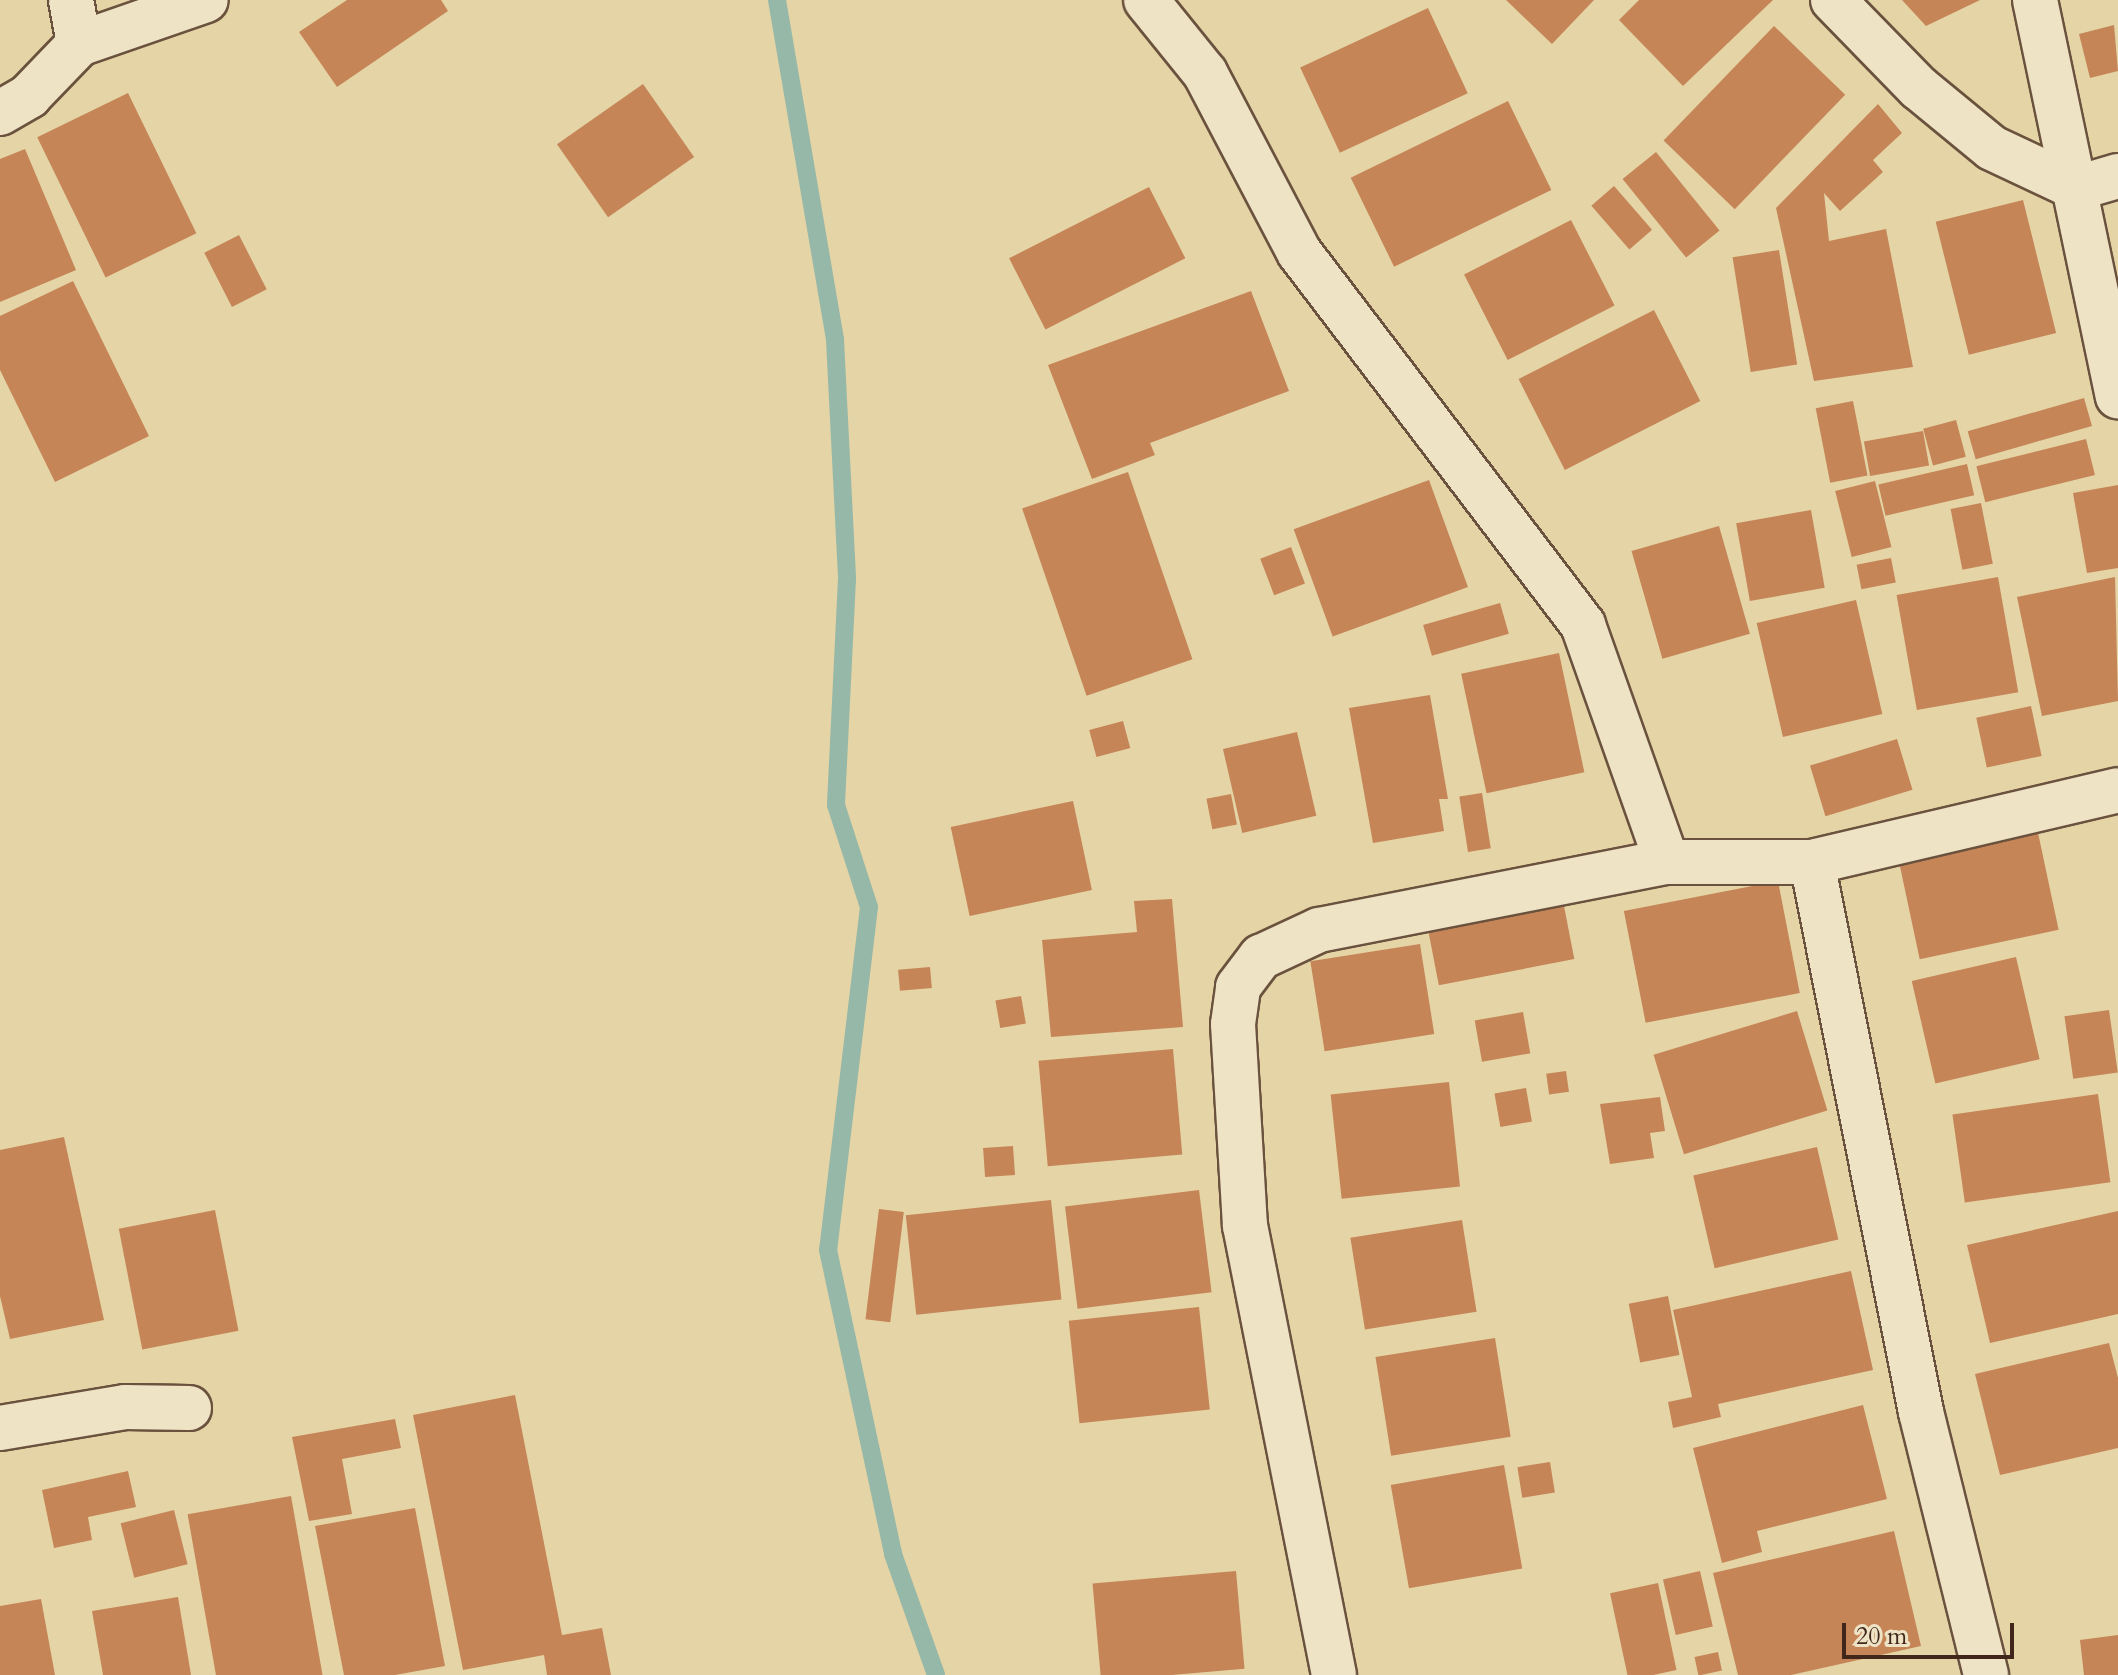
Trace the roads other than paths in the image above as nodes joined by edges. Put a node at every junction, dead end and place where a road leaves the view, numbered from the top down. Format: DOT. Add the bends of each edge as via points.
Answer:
graph roads {
  1 [pos="71,0"];
  2 [pos="206,0"];
  3 [pos="1146,0"];
  4 [pos="1833,0"];
  5 [pos="2035,0"];
  6 [pos="79,44"];
  7 [pos="0,113"];
  8 [pos="2118,176"];
  9 [pos="2077,188"];
  10 [pos="2118,396"];
  11 [pos="2118,790"];
  12 [pos="1667,862"];
  13 [pos="1812,862"];
  14 [pos="189,1408"];
  15 [pos="0,1428"];
  16 [pos="1334,1675"];
  17 [pos="1986,1675"];
  1 -- 6 [label="street"];
  2 -- 6 [label="street"];
  3 -- 12 [label="street" via="1205,73 1299,252 1583,625"];
  4 -- 9 [label="street" via="1919,88 1992,148"];
  5 -- 9 [label="street"];
  6 -- 7 [label="street" via="29,96"];
  8 -- 9 [label="street"];
  9 -- 10 [label="street"];
  11 -- 13 [label="street"];
  12 -- 13 [label="street"];
  12 -- 16 [label="street" via="1319,930 1261,957 1238,987 1233,1024 1245,1226"];
  13 -- 17 [label="street" via="1921,1412"];
  14 -- 15 [label="street" via="125,1407"];
}
